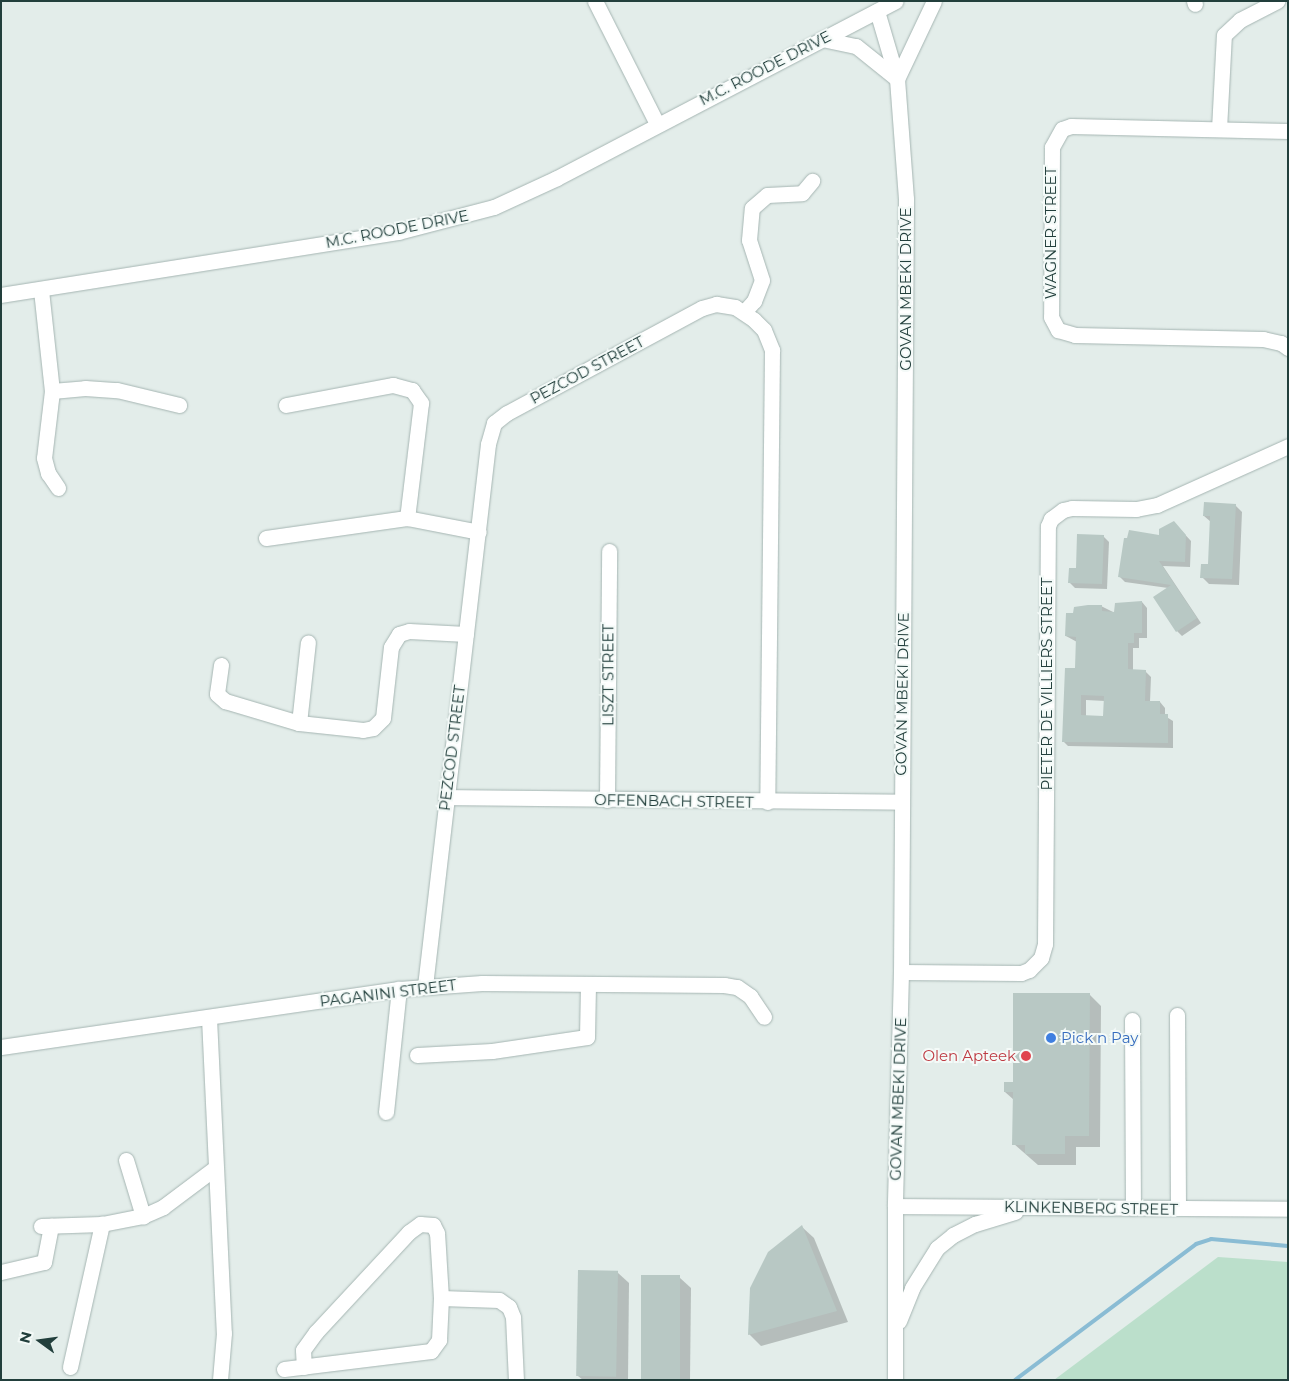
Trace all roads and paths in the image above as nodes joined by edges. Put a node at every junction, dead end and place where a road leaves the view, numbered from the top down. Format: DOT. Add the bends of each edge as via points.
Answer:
graph roads {
  1 [pos="594,1"];
  2 [pos="895,1"];
  3 [pos="934,1"];
  4 [pos="1277,1"];
  5 [pos="873,8"];
  6 [pos="822,39"];
  7 [pos="896,79"];
  8 [pos="656,124"];
  9 [pos="1219,129"];
  10 [pos="1288,131"];
  11 [pos="812,180"];
  12 [pos="41,290"];
  13 [pos="1,295"];
  14 [pos="744,312"];
  15 [pos="1288,348"];
  16 [pos="52,391"];
  17 [pos="178,405"];
  18 [pos="286,405"];
  19 [pos="1288,446"];
  20 [pos="58,488"];
  21 [pos="408,518"];
  22 [pos="478,532"];
  23 [pos="266,538"];
  24 [pos="609,551"];
  25 [pos="466,634"];
  26 [pos="308,642"];
  27 [pos="221,665"];
  28 [pos="299,723"];
  29 [pos="446,797"];
  30 [pos="607,800"];
  31 [pos="767,802"];
  32 [pos="901,802"];
  33 [pos="902,972"];
  34 [pos="588,984"];
  35 [pos="425,986"];
  36 [pos="399,990"];
  37 [pos="1177,1015"];
  38 [pos="764,1016"];
  39 [pos="209,1018"];
  40 [pos="1132,1020"];
  41 [pos="1,1047"];
  42 [pos="417,1055"];
  43 [pos="386,1112"];
  44 [pos="126,1160"];
  45 [pos="215,1168"];
  46 [pos="895,1206"];
  47 [pos="1033,1208"];
  48 [pos="1133,1208"];
  49 [pos="1178,1208"];
  50 [pos="1288,1209"];
  51 [pos="144,1216"];
  52 [pos="102,1224"];
  53 [pos="1,1272"];
  54 [pos="441,1298"];
  55 [pos="895,1333"];
  56 [pos="70,1367"];
  57 [pos="304,1367"];
  58 [pos="284,1369"];
  59 [pos="220,1380"];
  60 [pos="516,1380"];
  61 [pos="895,1380"];
  1 -- 8 [label="street"];
  2 -- 5 [label="street, M.C. ROODE DRIVE"];
  3 -- 7 [label="street"];
  4 -- 9 [label="street" via="1240,20 1224,35"];
  5 -- 6 [label="street, M.C. ROODE DRIVE"];
  5 -- 7 [label="street, GOVAN MBEKI DRIVE"];
  6 -- 7 [label="street" via="856,46"];
  6 -- 8 [label="street, M.C. ROODE DRIVE"];
  7 -- 32 [label="street, GOVAN MBEKI DRIVE" via="906,199"];
  8 -- 12 [label="street, M.C. ROODE DRIVE" via="524,194 466,216 398,232"];
  9 -- 10 [label="street, WAGNER STREET"];
  9 -- 15 [label="street, WAGNER STREET" via="1071,126 1058,133 1052,156 1053,325 1075,335 1263,339 1282,343"];
  11 -- 14 [label="street" via="802,193 766,195 752,208 749,240 762,280 754,301"];
  12 -- 13 [label="street, M.C. ROODE DRIVE"];
  12 -- 16 [label="street"];
  14 -- 22 [label="street, PEZCOD STREET" via="726,305 702,308 498,419 488,444"];
  14 -- 31 [label="street, PEZCOD STREET" via="764,330 772,350"];
  16 -- 17 [label="street" via="108,389"];
  16 -- 20 [label="street" via="44,458 48,473"];
  18 -- 21 [label="street" via="393,385 412,390 421,403"];
  19 -- 33 [label="street, PIETER DE VILLIERS STREET" via="1157,505 1136,509 1072,508 1051,519 1048,526 1045,944 1041,958 1029,970 1021,972"];
  21 -- 22 [label="street"];
  21 -- 23 [label="street"];
  22 -- 25 [label="street, PEZCOD STREET"];
  24 -- 30 [label="street, LISZT STREET"];
  25 -- 28 [label="street" via="408,631 399,634 391,647 383,718 373,728 349,729"];
  25 -- 29 [label="street, PEZCOD STREET"];
  26 -- 28 [label="street"];
  27 -- 28 [label="street" via="217,689 225,701"];
  29 -- 30 [label="street, OFFENBACH STREET"];
  29 -- 35 [label="street, PEZCOD STREET"];
  30 -- 31 [label="street, OFFENBACH STREET"];
  31 -- 32 [label="street, OFFENBACH STREET"];
  32 -- 33 [label="street, GOVAN MBEKI DRIVE"];
  33 -- 46 [label="street, GOVAN MBEKI DRIVE"];
  34 -- 35 [label="street, PAGANINI STREET"];
  34 -- 38 [label="street, PAGANINI STREET" via="724,984 737,987 750,996"];
  34 -- 42 [label="street" via="587,1036 492,1051"];
  35 -- 36 [label="street, PAGANINI STREET"];
  36 -- 39 [label="street, PAGANINI STREET"];
  36 -- 43 [label="street"];
  37 -- 49 [label="street"];
  39 -- 41 [label="street, PAGANINI STREET"];
  39 -- 45 [label="street"];
  40 -- 48 [label="street"];
  44 -- 51 [label="street"];
  45 -- 51 [label="street" via="177,1198"];
  45 -- 59 [label="street" via="224,1332"];
  46 -- 47 [label="street, KLINKENBERG STREET"];
  46 -- 55 [label="street, GOVAN MBEKI DRIVE"];
  47 -- 48 [label="street, KLINKENBERG STREET"];
  47 -- 55 [label="street" via="975,1224 937,1248 912,1288"];
  48 -- 49 [label="street, KLINKENBERG STREET"];
  49 -- 50 [label="street, KLINKENBERG STREET"];
  51 -- 52 [label="street"];
  52 -- 53 [label="street" via="46,1226 44,1262"];
  52 -- 56 [label="street"];
  54 -- 57 [label="street" via="439,1340 431,1351"];
  54 -- 57 [label="street" via="437,1234 433,1225 420,1224 316,1332 303,1350"];
  54 -- 60 [label="street" via="486,1298 500,1300 509,1307 513,1317"];
  55 -- 61 [label="street, GOVAN MBEKI DRIVE"];
  57 -- 58 [label="street"];
}
